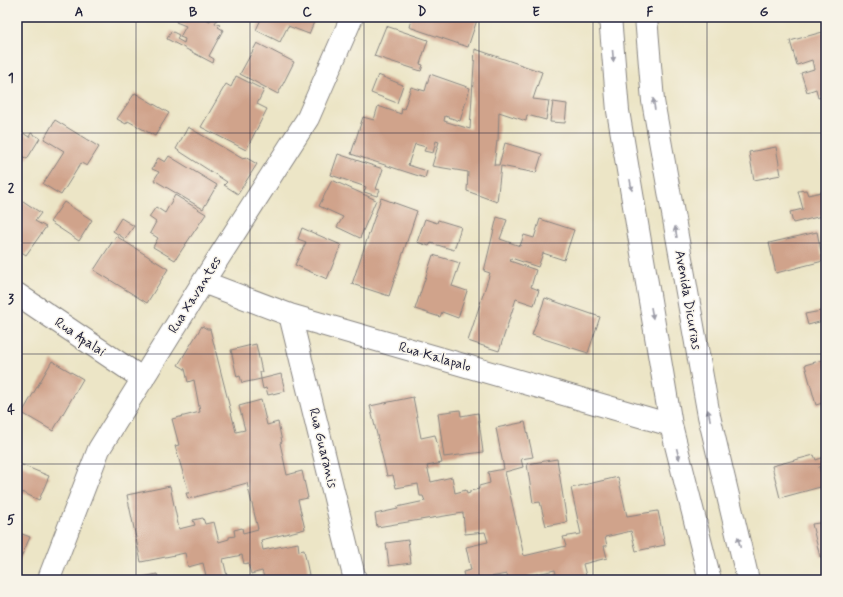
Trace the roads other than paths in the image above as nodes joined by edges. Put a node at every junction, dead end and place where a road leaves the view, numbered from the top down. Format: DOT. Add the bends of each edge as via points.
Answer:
graph roads {
  1 [pos="352,17"];
  2 [pos="610,17"];
  3 [pos="646,17"];
  4 [pos="203,282"];
  5 [pos="17,294"];
  6 [pos="290,315"];
  7 [pos="142,379"];
  8 [pos="671,425"];
  9 [pos="50,580"];
  10 [pos="355,580"];
  11 [pos="710,580"];
  12 [pos="748,580"];
  1 -- 4 [label="street, Rua Xavantes" via="308,118"];
  2 -- 8 [label="street, one-way" via="618,111"];
  12 -- 3 [label="street, Avenida Dicurias, one-way" via="709,416 653,101"];
  4 -- 6 [label="street, Rua Kalapalo"];
  4 -- 7 [label="street, Rua Xavantes"];
  5 -- 7 [label="street, Rua Apalai"];
  6 -- 8 [label="street, Rua Kalapalo"];
  6 -- 10 [label="street, Rua Guaranis"];
  7 -- 9 [label="street, Rua Xavantes" via="99,449"];
  8 -- 11 [label="street, one-way"];
}
